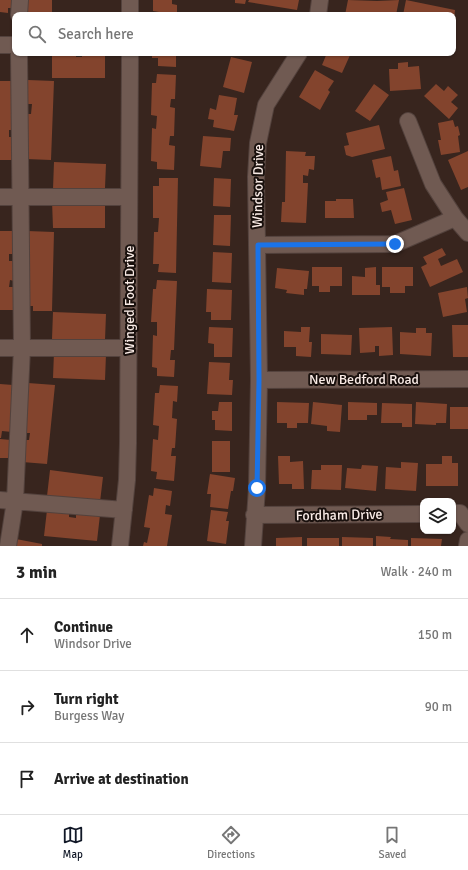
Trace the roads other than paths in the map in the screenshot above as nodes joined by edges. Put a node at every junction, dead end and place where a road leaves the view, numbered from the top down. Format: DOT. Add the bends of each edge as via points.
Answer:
graph roads {
  1 [pos="20,0"];
  2 [pos="130,0"];
  3 [pos="320,0"];
  4 [pos="19,12"];
  5 [pos="130,12"];
  6 [pos="318,12"];
  7 [pos="0,45"];
  8 [pos="12,45"];
  9 [pos="19,56"];
  10 [pos="130,56"];
  11 [pos="297,56"];
  12 [pos="408,121"];
  13 [pos="130,196"];
  14 [pos="0,197"];
  15 [pos="20,197"];
  16 [pos="455,218"];
  17 [pos="468,232"];
  18 [pos="258,245"];
  19 [pos="0,348"];
  20 [pos="22,348"];
  21 [pos="129,348"];
  22 [pos="468,379"];
  23 [pos="259,380"];
  24 [pos="8,500"];
  25 [pos="124,510"];
  26 [pos="420,514"];
  27 [pos="254,515"];
  28 [pos="468,540"];
  29 [pos="8,546"];
  30 [pos="120,546"];
  31 [pos="253,546"];
  32 [pos="467,546"];
  1 -- 4 [label="street"];
  2 -- 5 [label="street"];
  3 -- 6 [label="street"];
  7 -- 8 [label="street"];
  9 -- 15 [label="street"];
  10 -- 13 [label="street, Winged Foot Drive"];
  11 -- 18 [label="street, Windsor Drive" via="266,105 258,142"];
  12 -- 16 [label="street" via="433,184"];
  13 -- 15 [label="street"];
  13 -- 21 [label="street, Winged Foot Drive"];
  14 -- 15 [label="street"];
  15 -- 20 [label="street"];
  16 -- 17 [label="street"];
  16 -- 18 [label="street" via="395,244"];
  18 -- 23 [label="street, Windsor Drive"];
  19 -- 20 [label="street"];
  20 -- 21 [label="street"];
  20 -- 24 [label="street"];
  21 -- 25 [label="street, Winged Foot Drive"];
  22 -- 23 [label="street, New Bedford Road"];
  23 -- 27 [label="street, Windsor Drive"];
  24 -- 25 [label="street"];
  24 -- 29 [label="street"];
  25 -- 30 [label="street, Winged Foot Drive"];
  26 -- 27 [label="street, Fordham Drive"];
  27 -- 31 [label="street, Windsor Drive"];
  28 -- 32 [label="street"];
}
